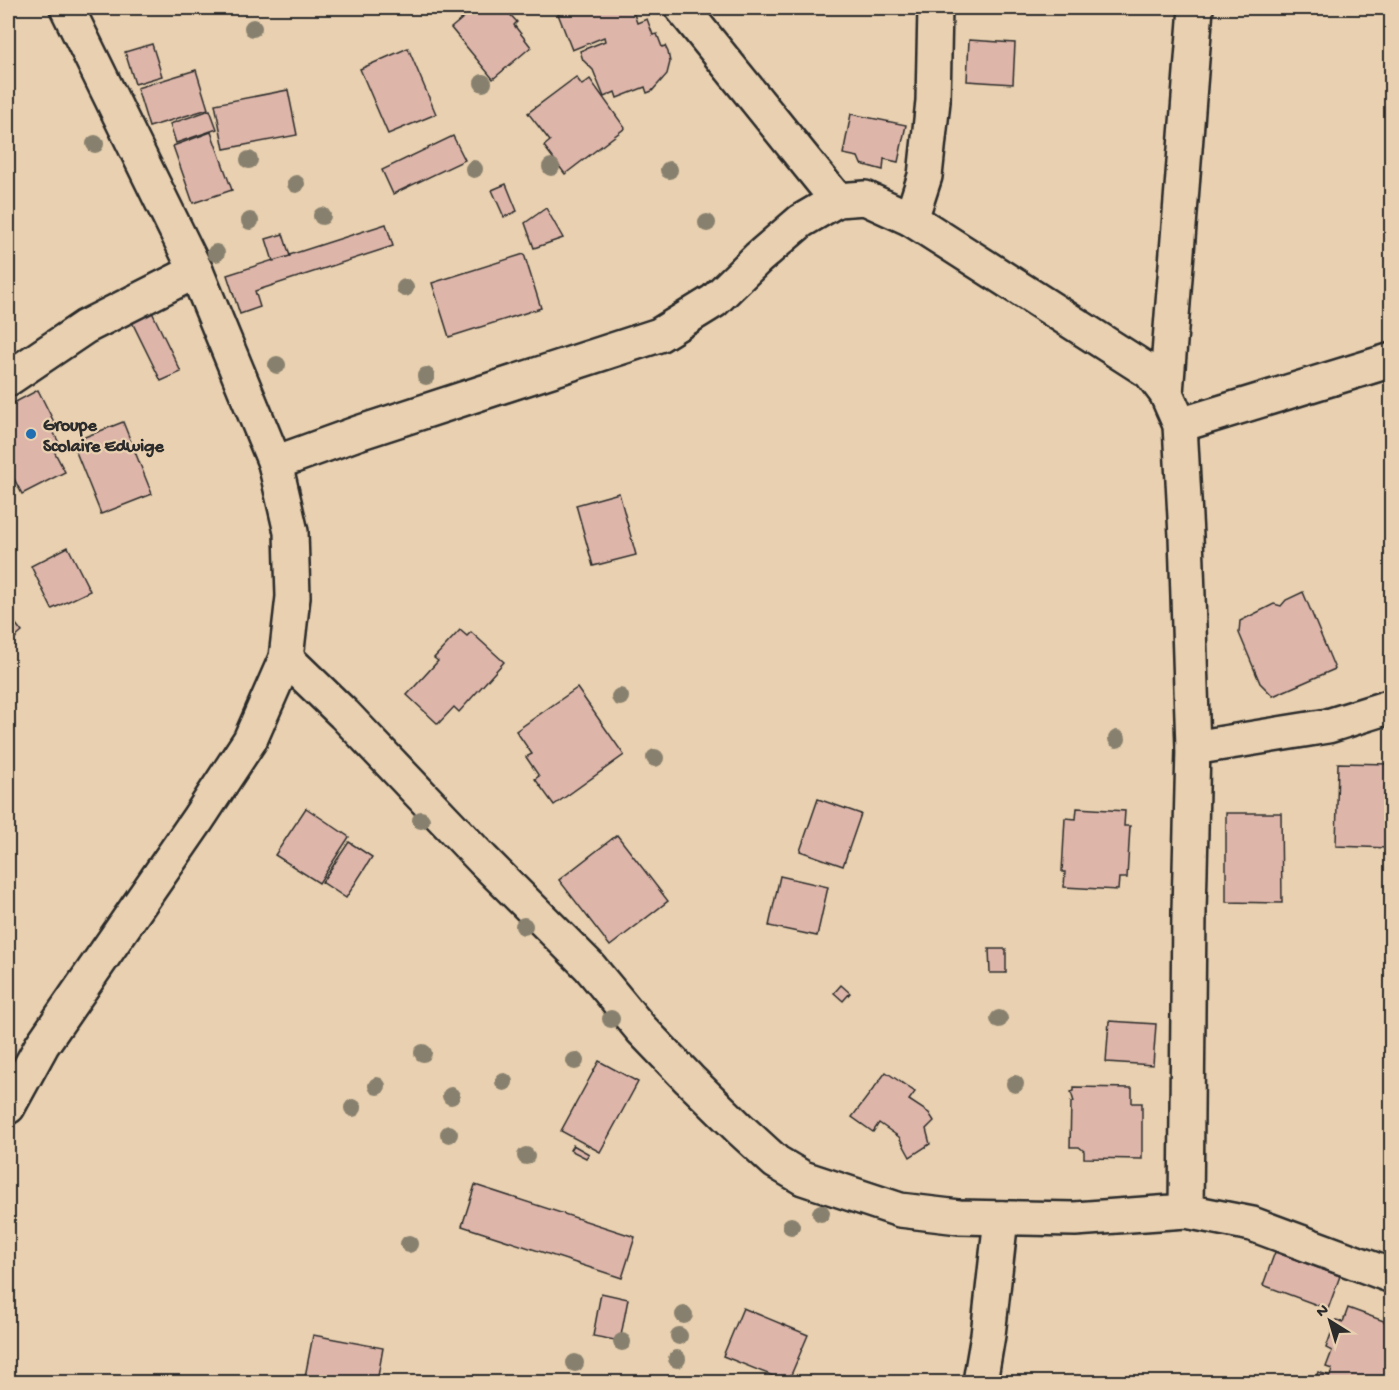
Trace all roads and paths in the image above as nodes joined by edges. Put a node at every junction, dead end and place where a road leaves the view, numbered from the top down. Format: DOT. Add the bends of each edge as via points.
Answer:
graph roads {
  1 [pos="68,8"];
  2 [pos="682,8"];
  3 [pos="935,8"];
  4 [pos="1196,8"];
  5 [pos="837,200"];
  6 [pos="911,219"];
  7 [pos="195,272"];
  8 [pos="1392,360"];
  9 [pos="8,379"];
  10 [pos="1166,393"];
  11 [pos="1180,425"];
  12 [pos="275,463"];
  13 [pos="286,658"];
  14 [pos="1392,706"];
  15 [pos="1193,747"];
  16 [pos="8,1107"];
  17 [pos="1186,1211"];
  18 [pos="1001,1218"];
  19 [pos="1392,1276"];
  20 [pos="980,1383"];
  1 -- 7 [label="street"];
  2 -- 5 [label="street"];
  3 -- 6 [label="street" via="933,101 925,176"];
  4 -- 10 [label="street"];
  5 -- 6 [label="street" via="865,198"];
  5 -- 12 [label="street" via="801,221 714,301 659,335"];
  6 -- 10 [label="street" via="1150,372"];
  7 -- 9 [label="street" via="85,327"];
  7 -- 12 [label="street"];
  8 -- 11 [label="street"];
  10 -- 11 [label="street"];
  11 -- 15 [label="street"];
  12 -- 13 [label="street" via="291,532 293,597"];
  13 -- 16 [label="street" via="250,740 42,1045"];
  13 -- 18 [label="street" via="589,966 689,1079 776,1162 803,1178 900,1210"];
  14 -- 15 [label="street" via="1328,726"];
  15 -- 17 [label="street"];
  17 -- 18 [label="street" via="1075,1219"];
  17 -- 19 [label="street" via="1252,1224"];
  18 -- 20 [label="street"];
}
